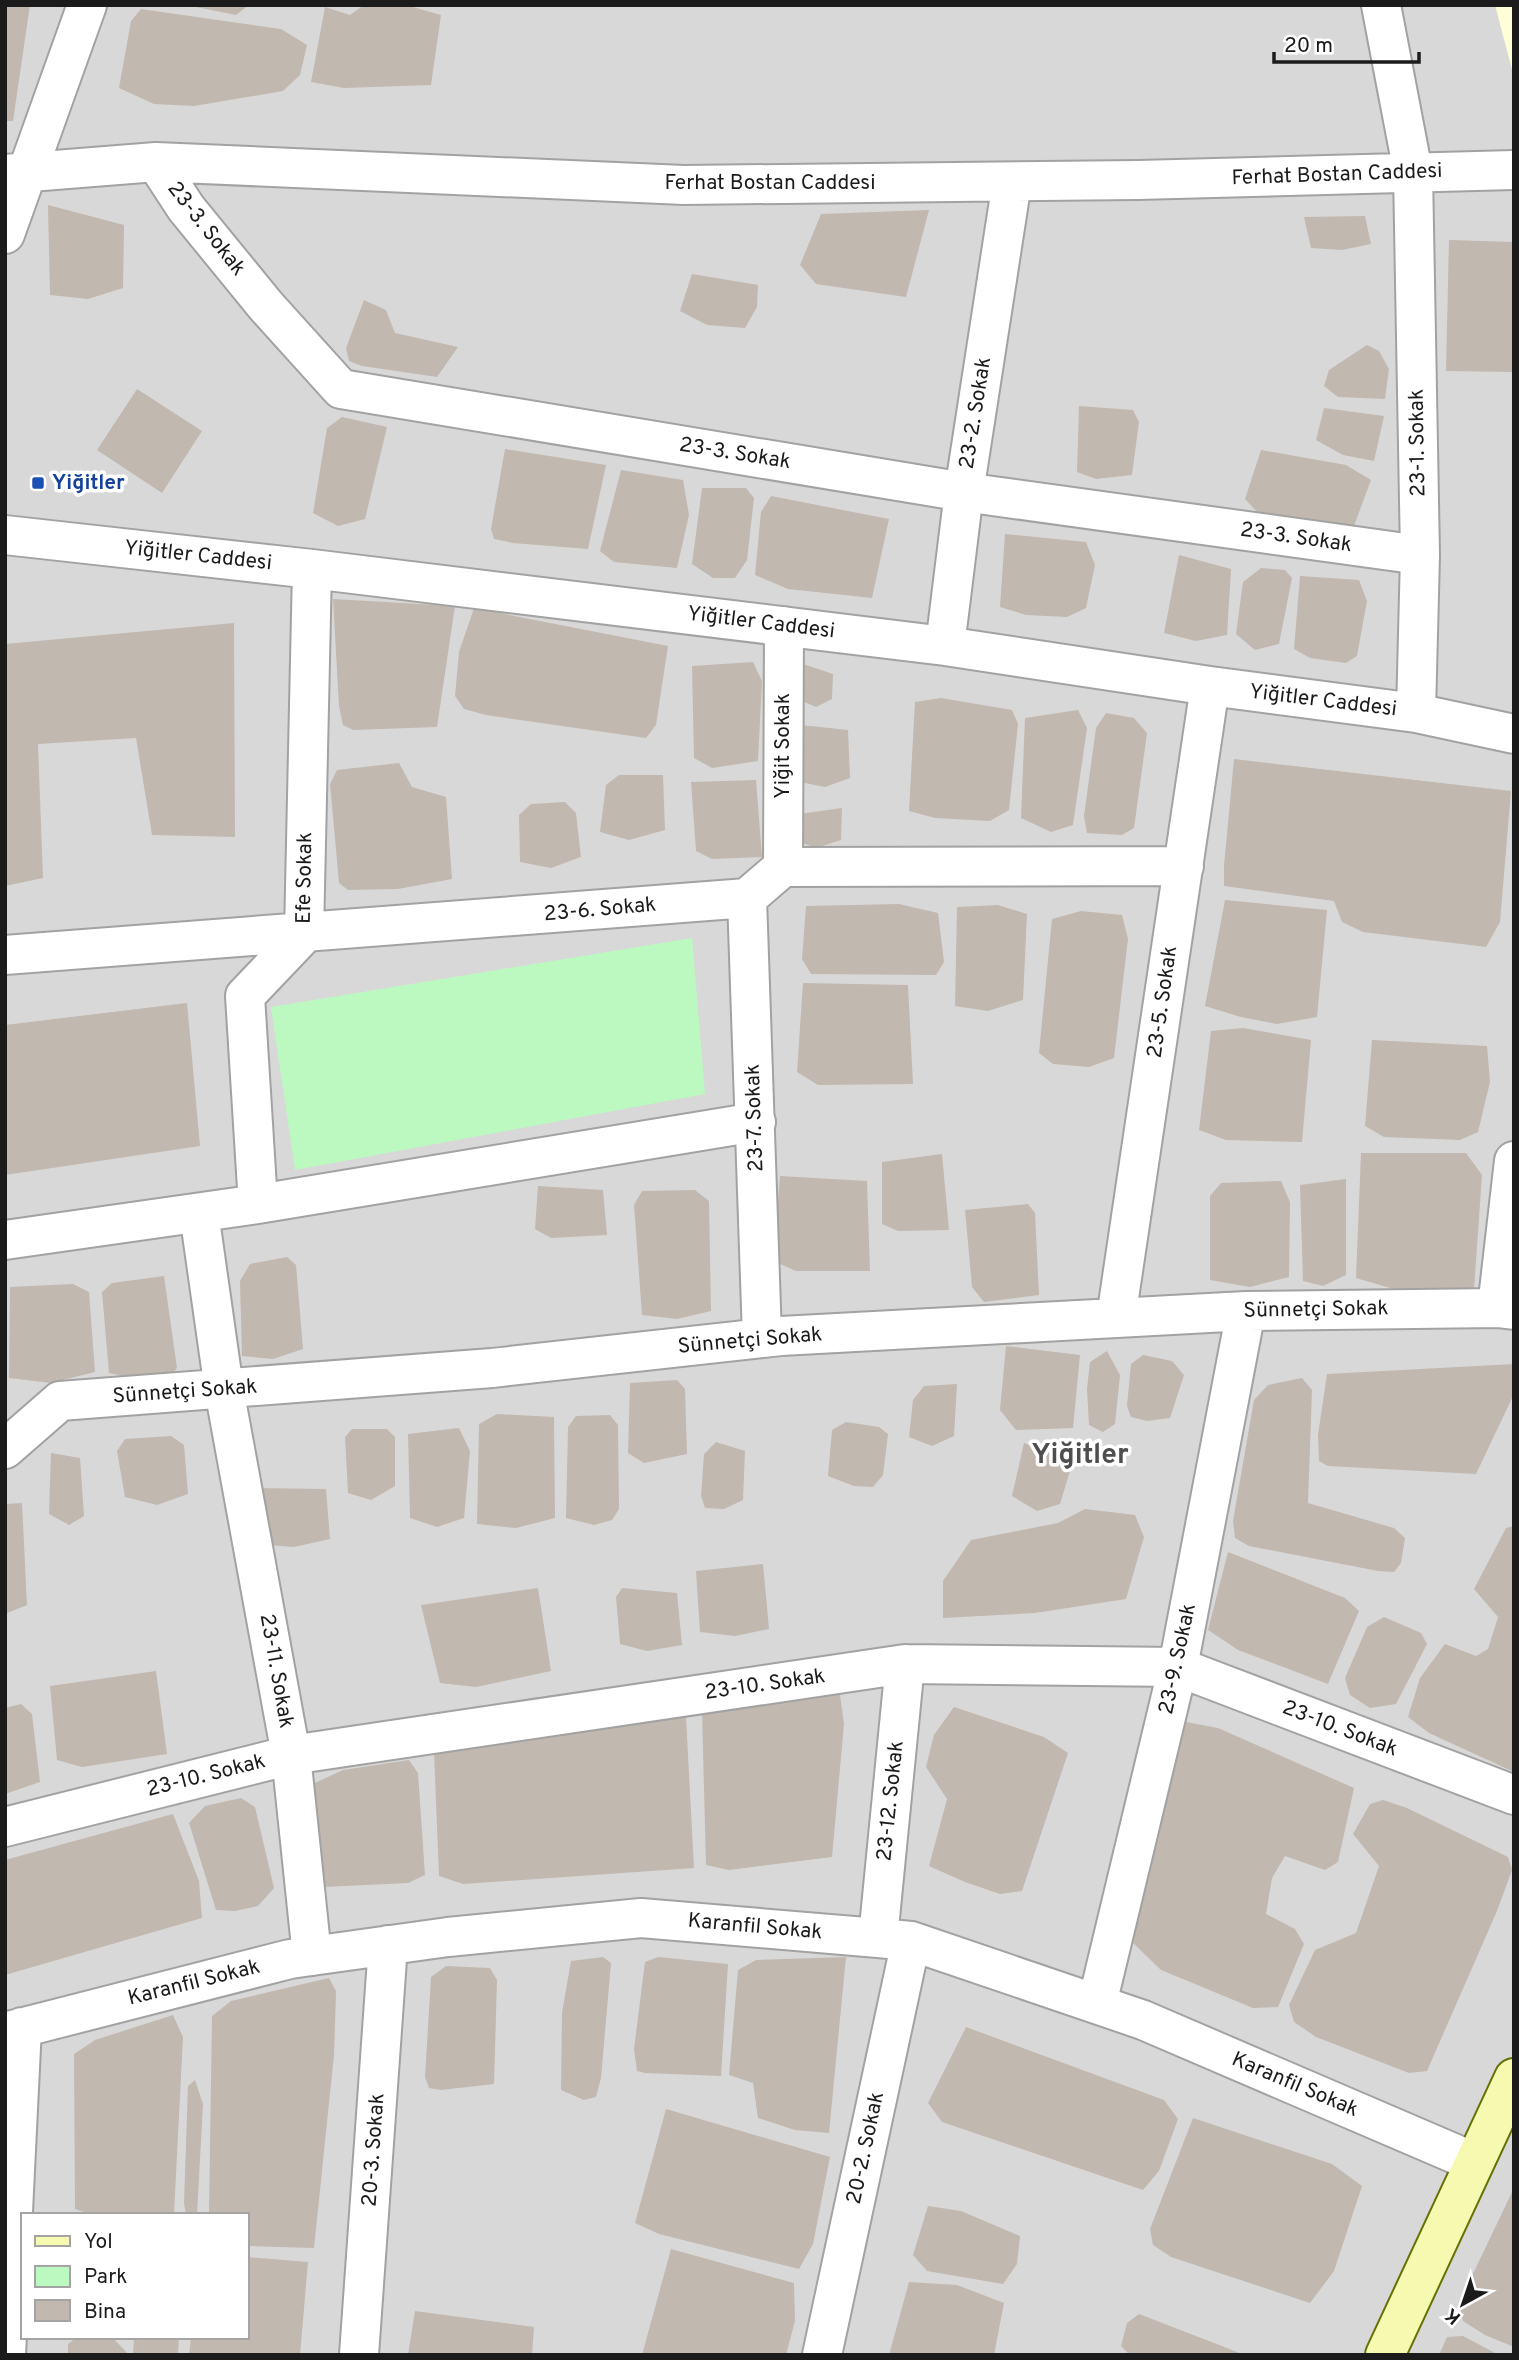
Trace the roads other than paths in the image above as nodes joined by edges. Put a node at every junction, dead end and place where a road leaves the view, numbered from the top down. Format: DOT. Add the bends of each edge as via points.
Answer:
graph roads {
  1 [pos="87,5"];
  2 [pos="1381,5"];
  3 [pos="156,162"];
  4 [pos="1514,170"];
  5 [pos="1413,172"];
  6 [pos="16,173"];
  7 [pos="1012,182"];
  8 [pos="5,234"];
  9 [pos="964,492"];
  10 [pos="5,535"];
  11 [pos="1420,555"];
  12 [pos="312,569"];
  13 [pos="783,626"];
  14 [pos="945,646"];
  15 [pos="1210,686"];
  16 [pos="1416,713"];
  17 [pos="1514,734"];
  18 [pos="1184,866"];
  19 [pos="783,867"];
  20 [pos="747,898"];
  21 [pos="304,934"];
  22 [pos="5,955"];
  23 [pos="756,1122"];
  24 [pos="1514,1161"];
  25 [pos="258,1205"];
  26 [pos="199,1213"];
  27 [pos="5,1240"];
  28 [pos="1506,1309"];
  29 [pos="1246,1311"];
  30 [pos="1116,1318"];
  31 [pos="762,1337"];
  32 [pos="224,1389"];
  33 [pos="5,1449"];
  34 [pos="905,1664"];
  35 [pos="1178,1667"];
  36 [pos="291,1755"];
  37 [pos="1514,1795"];
  38 [pos="5,1827"];
  39 [pos="894,1940"];
  40 [pos="388,1945"];
  41 [pos="312,1956"];
  42 [pos="1097,2004"];
  43 [pos="14,2029"];
  44 [pos="1514,2078"];
  45 [pos="1474,2162"];
  46 [pos="6,2355"];
  47 [pos="359,2355"];
  48 [pos="822,2355"];
  49 [pos="1385,2355"];
  1 -- 6 [label="street"];
  2 -- 5 [label="street, 23-1. Sokak"];
  3 -- 6 [label="street, Ferhat Bostan Caddesi"];
  3 -- 7 [label="street, Ferhat Bostan Caddesi" via="684,185"];
  3 -- 9 [label="street, 23-3. Sokak" via="202,228 341,389"];
  4 -- 5 [label="street, Ferhat Bostan Caddesi"];
  5 -- 7 [label="street, Ferhat Bostan Caddesi"];
  5 -- 11 [label="street, 23-1. Sokak"];
  6 -- 8 [label="street"];
  7 -- 9 [label="street, 23-2. Sokak"];
  9 -- 11 [label="street, 23-3. Sokak"];
  9 -- 14 [label="street, 23-2. Sokak"];
  10 -- 12 [label="street, Yiğitler Caddesi"];
  11 -- 16 [label="street, 23-1. Sokak"];
  12 -- 13 [label="street, Yiğitler Caddesi"];
  12 -- 21 [label="street, Efe Sokak"];
  13 -- 14 [label="street, Yiğitler Caddesi"];
  13 -- 19 [label="street, Yiğit Sokak"];
  14 -- 15 [label="street, Yiğitler Caddesi"];
  15 -- 16 [label="street, Yiğitler Caddesi"];
  15 -- 18 [label="street, 23-5. Sokak"];
  16 -- 17 [label="street, Yiğitler Caddesi"];
  18 -- 19 [label="street"];
  18 -- 30 [label="street, 23-5. Sokak"];
  19 -- 20 [label="street"];
  20 -- 21 [label="street, 23-6. Sokak"];
  20 -- 23 [label="street, 23-7. Sokak"];
  21 -- 22 [label="street, 23-6. Sokak"];
  21 -- 25 [label="street, Efe Sokak" via="245,996"];
  23 -- 25 [label="street"];
  23 -- 31 [label="street, 23-7. Sokak"];
  24 -- 28 [label="street"];
  25 -- 26 [label="street"];
  26 -- 27 [label="street"];
  26 -- 32 [label="street, 23-11. Sokak"];
  28 -- 29 [label="street, Sünnetçi Sokak"];
  29 -- 30 [label="street, Sünnetçi Sokak"];
  29 -- 35 [label="street, 23-9. Sokak"];
  30 -- 31 [label="street, Sünnetçi Sokak"];
  31 -- 32 [label="street, Sünnetçi Sokak" via="492,1368"];
  32 -- 33 [label="street, Sünnetçi Sokak" via="60,1401"];
  32 -- 36 [label="street, 23-11. Sokak"];
  34 -- 35 [label="street, 23-10. Sokak"];
  34 -- 36 [label="street, 23-10. Sokak"];
  34 -- 39 [label="street, 23-12. Sokak"];
  35 -- 37 [label="street, 23-10. Sokak"];
  35 -- 42 [label="street, 23-9. Sokak"];
  36 -- 38 [label="street, 23-10. Sokak"];
  36 -- 41 [label="street, 23-11. Sokak"];
  39 -- 40 [label="street, Karanfil Sokak" via="641,1918"];
  39 -- 42 [label="street, Karanfil Sokak"];
  39 -- 48 [label="street, 20-2. Sokak"];
  40 -- 41 [label="street, Karanfil Sokak"];
  40 -- 47 [label="street, 20-3. Sokak"];
  41 -- 43 [label="street, Karanfil Sokak"];
  42 -- 45 [label="street, Karanfil Sokak"];
  43 -- 46 [label="street"];
  44 -- 45 [label="main road"];
  45 -- 49 [label="main road"];
}
